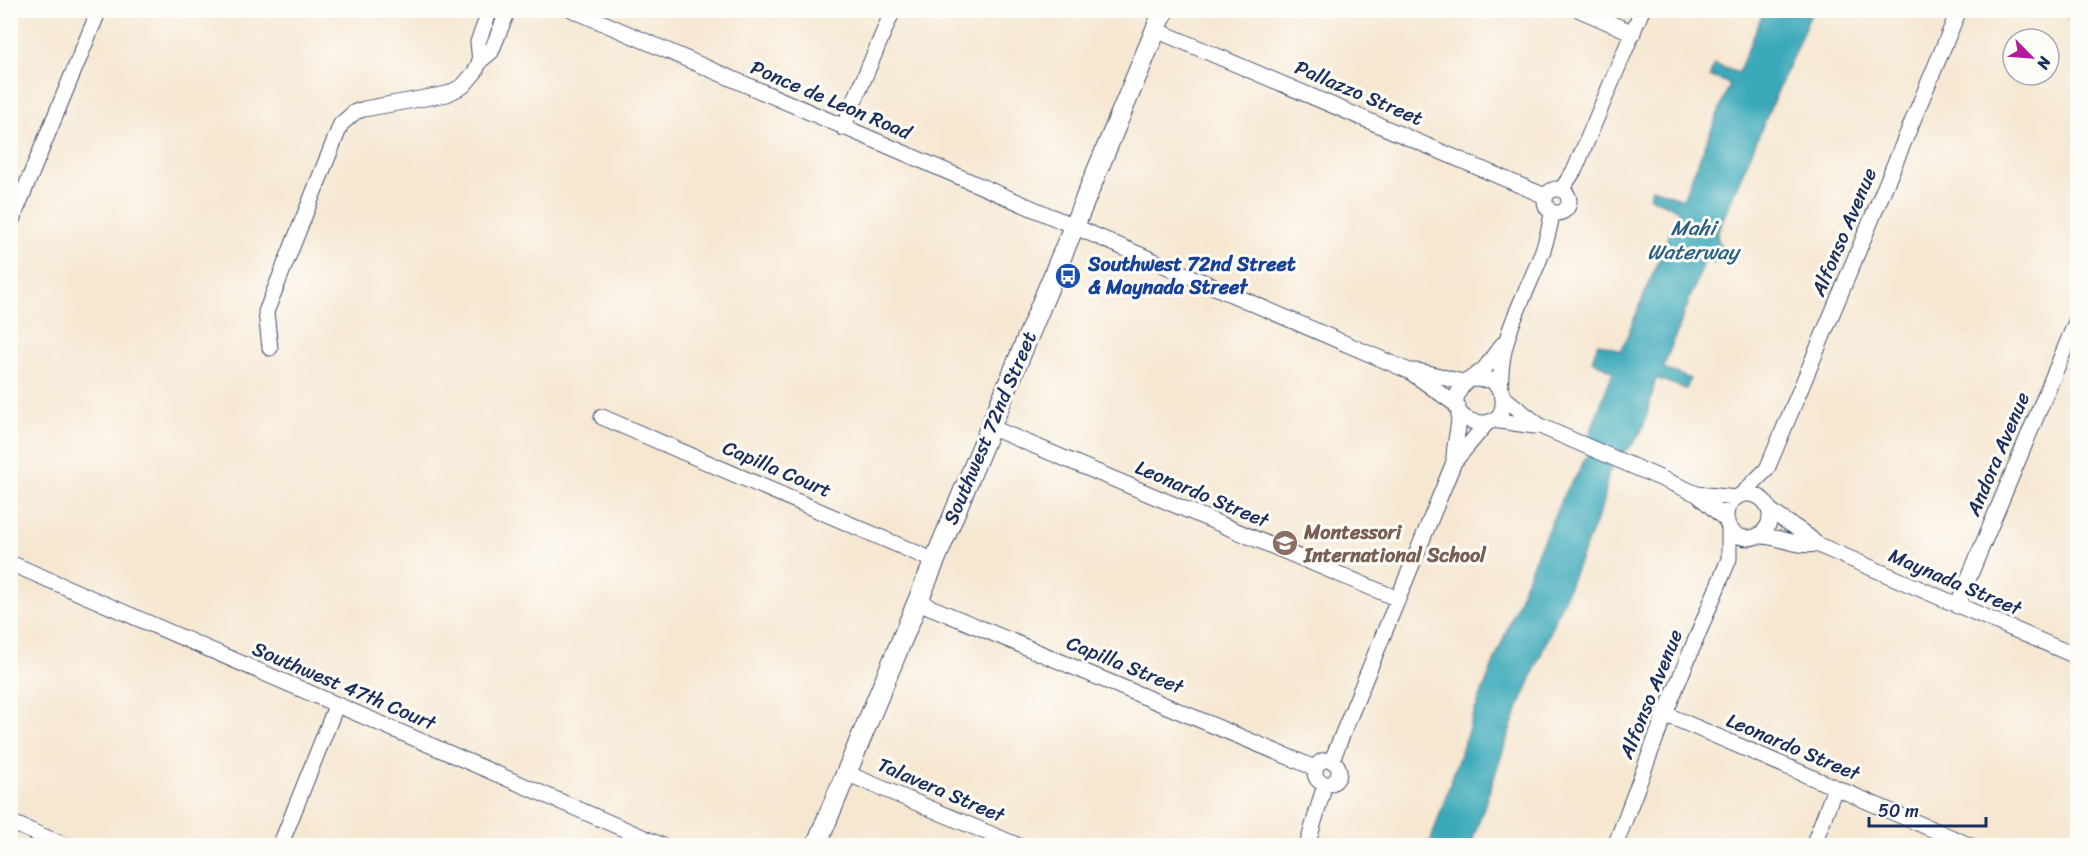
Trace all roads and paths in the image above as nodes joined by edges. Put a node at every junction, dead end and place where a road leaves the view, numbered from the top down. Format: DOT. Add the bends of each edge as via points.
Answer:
graph roads {
  1 [pos="99,10"];
  2 [pos="490,10"];
  3 [pos="508,10"];
  4 [pos="573,10"];
  5 [pos="893,10"];
  6 [pos="1164,10"];
  7 [pos="1580,10"];
  8 [pos="1642,10"];
  9 [pos="1959,10"];
  10 [pos="2072,10"];
  11 [pos="2078,13"];
  12 [pos="1156,30"];
  13 [pos="1633,33"];
  14 [pos="480,61"];
  15 [pos="843,128"];
  16 [pos="1562,189"];
  17 [pos="16,195"];
  18 [pos="1545,196"];
  19 [pos="1552,212"];
  20 [pos="10,225"];
  21 [pos="1074,227"];
  22 [pos="2078,318"];
  23 [pos="1503,344"];
  24 [pos="270,348"];
  25 [pos="1409,371"];
  26 [pos="1469,381"];
  27 [pos="1502,393"];
  28 [pos="1458,409"];
  29 [pos="602,417"];
  30 [pos="1490,422"];
  31 [pos="1540,426"];
  32 [pos="990,427"];
  33 [pos="1454,462"];
  34 [pos="1767,470"];
  35 [pos="1697,494"];
  36 [pos="1738,496"];
  37 [pos="1768,507"];
  38 [pos="1728,524"];
  39 [pos="1756,537"];
  40 [pos="1816,544"];
  41 [pos="1729,559"];
  42 [pos="935,561"];
  43 [pos="10,564"];
  44 [pos="1398,599"];
  45 [pos="918,602"];
  46 [pos="1957,606"];
  47 [pos="2078,657"];
  48 [pos="336,706"];
  49 [pos="1665,714"];
  50 [pos="1332,760"];
  51 [pos="1315,768"];
  52 [pos="846,773"];
  53 [pos="1325,783"];
  54 [pos="1835,788"];
  55 [pos="10,822"];
  56 [pos="66,846"];
  57 [pos="280,846"];
  58 [pos="663,846"];
  59 [pos="816,846"];
  60 [pos="1019,846"];
  61 [pos="1307,846"];
  62 [pos="1615,846"];
  63 [pos="1813,846"];
  64 [pos="1971,846"];
  1 -- 17 [label="street"];
  2 -- 14 [label="street" via="478,42"];
  3 -- 14 [label="street" via="491,52"];
  4 -- 15 [label="street, Ponce de Leon Road"];
  5 -- 15 [label="street"];
  6 -- 12 [label="main road, Southwest 72nd Street"];
  7 -- 13 [label="street"];
  8 -- 13 [label="street"];
  9 -- 34 [label="street, Alfonso Avenue"];
  10 -- 11 [label="street"];
  12 -- 18 [label="street, Pallazzo Street"];
  12 -- 21 [label="main road, Southwest 72nd Street"];
  13 -- 16 [label="street" via="1575,170"];
  14 -- 24 [label="street" via="469,81 456,90 364,109 341,124 267,312"];
  15 -- 21 [label="street, Ponce de Leon Road"];
  16 -- 18 [label="street" via="1550,190"];
  16 -- 19 [label="street" via="1568,194 1568,206 1563,212"];
  17 -- 20 [label="street"];
  18 -- 19 [label="street" via="1545,205"];
  19 -- 23 [label="street" via="1544,246"];
  21 -- 25 [label="street"];
  21 -- 32 [label="main road, Southwest 72nd Street"];
  22 -- 46 [label="street, Andora Avenue"];
  23 -- 26 [label="street"];
  23 -- 27 [label="street"];
  25 -- 26 [label="street" via="1421,370 1452,382"];
  25 -- 28 [label="street"];
  26 -- 27 [label="street" via="1492,380"];
  26 -- 28 [label="street" via="1458,393"];
  27 -- 30 [label="street" via="1502,410"];
  27 -- 31 [label="street"];
  28 -- 30 [label="street" via="1471,422"];
  28 -- 33 [label="street"];
  29 -- 42 [label="street, Capilla Court"];
  30 -- 31 [label="street"];
  30 -- 33 [label="street"];
  31 -- 35 [label="street"];
  32 -- 42 [label="main road, Southwest 72nd Street"];
  32 -- 44 [label="street, Leonardo Street"];
  33 -- 44 [label="street"];
  34 -- 36 [label="street, Alfonso Avenue"];
  34 -- 37 [label="street, Alfonso Avenue"];
  35 -- 36 [label="street"];
  35 -- 38 [label="street"];
  36 -- 37 [label="street" via="1756,495"];
  36 -- 38 [label="street" via="1726,511"];
  37 -- 39 [label="street" via="1768,526"];
  37 -- 40 [label="street, Maynada Street"];
  38 -- 39 [label="street" via="1737,536"];
  38 -- 41 [label="street, Alfonso Avenue"];
  39 -- 40 [label="street, Maynada Street" via="1778,537 1806,546"];
  39 -- 41 [label="street, Alfonso Avenue"];
  40 -- 46 [label="street, Maynada Street"];
  41 -- 49 [label="street, Alfonso Avenue"];
  42 -- 45 [label="main road, Southwest 72nd Street"];
  43 -- 48 [label="street, Southwest 47th Court"];
  44 -- 50 [label="street"];
  45 -- 51 [label="street, Capilla Street"];
  45 -- 52 [label="main road, Southwest 72nd Street"];
  46 -- 47 [label="street, Maynada Street"];
  48 -- 57 [label="street"];
  48 -- 58 [label="street, Southwest 47th Court"];
  49 -- 54 [label="street, Leonardo Street"];
  49 -- 62 [label="street, Alfonso Avenue"];
  50 -- 51 [label="street" via="1322,760"];
  50 -- 53 [label="street" via="1339,773 1332,782"];
  51 -- 53 [label="street" via="1316,778"];
  52 -- 59 [label="main road, Southwest 72nd Street"];
  52 -- 60 [label="street, Talavera Street"];
  53 -- 61 [label="street"];
  54 -- 63 [label="street"];
  54 -- 64 [label="street, Leonardo Street"];
  55 -- 56 [label="street"];
}
